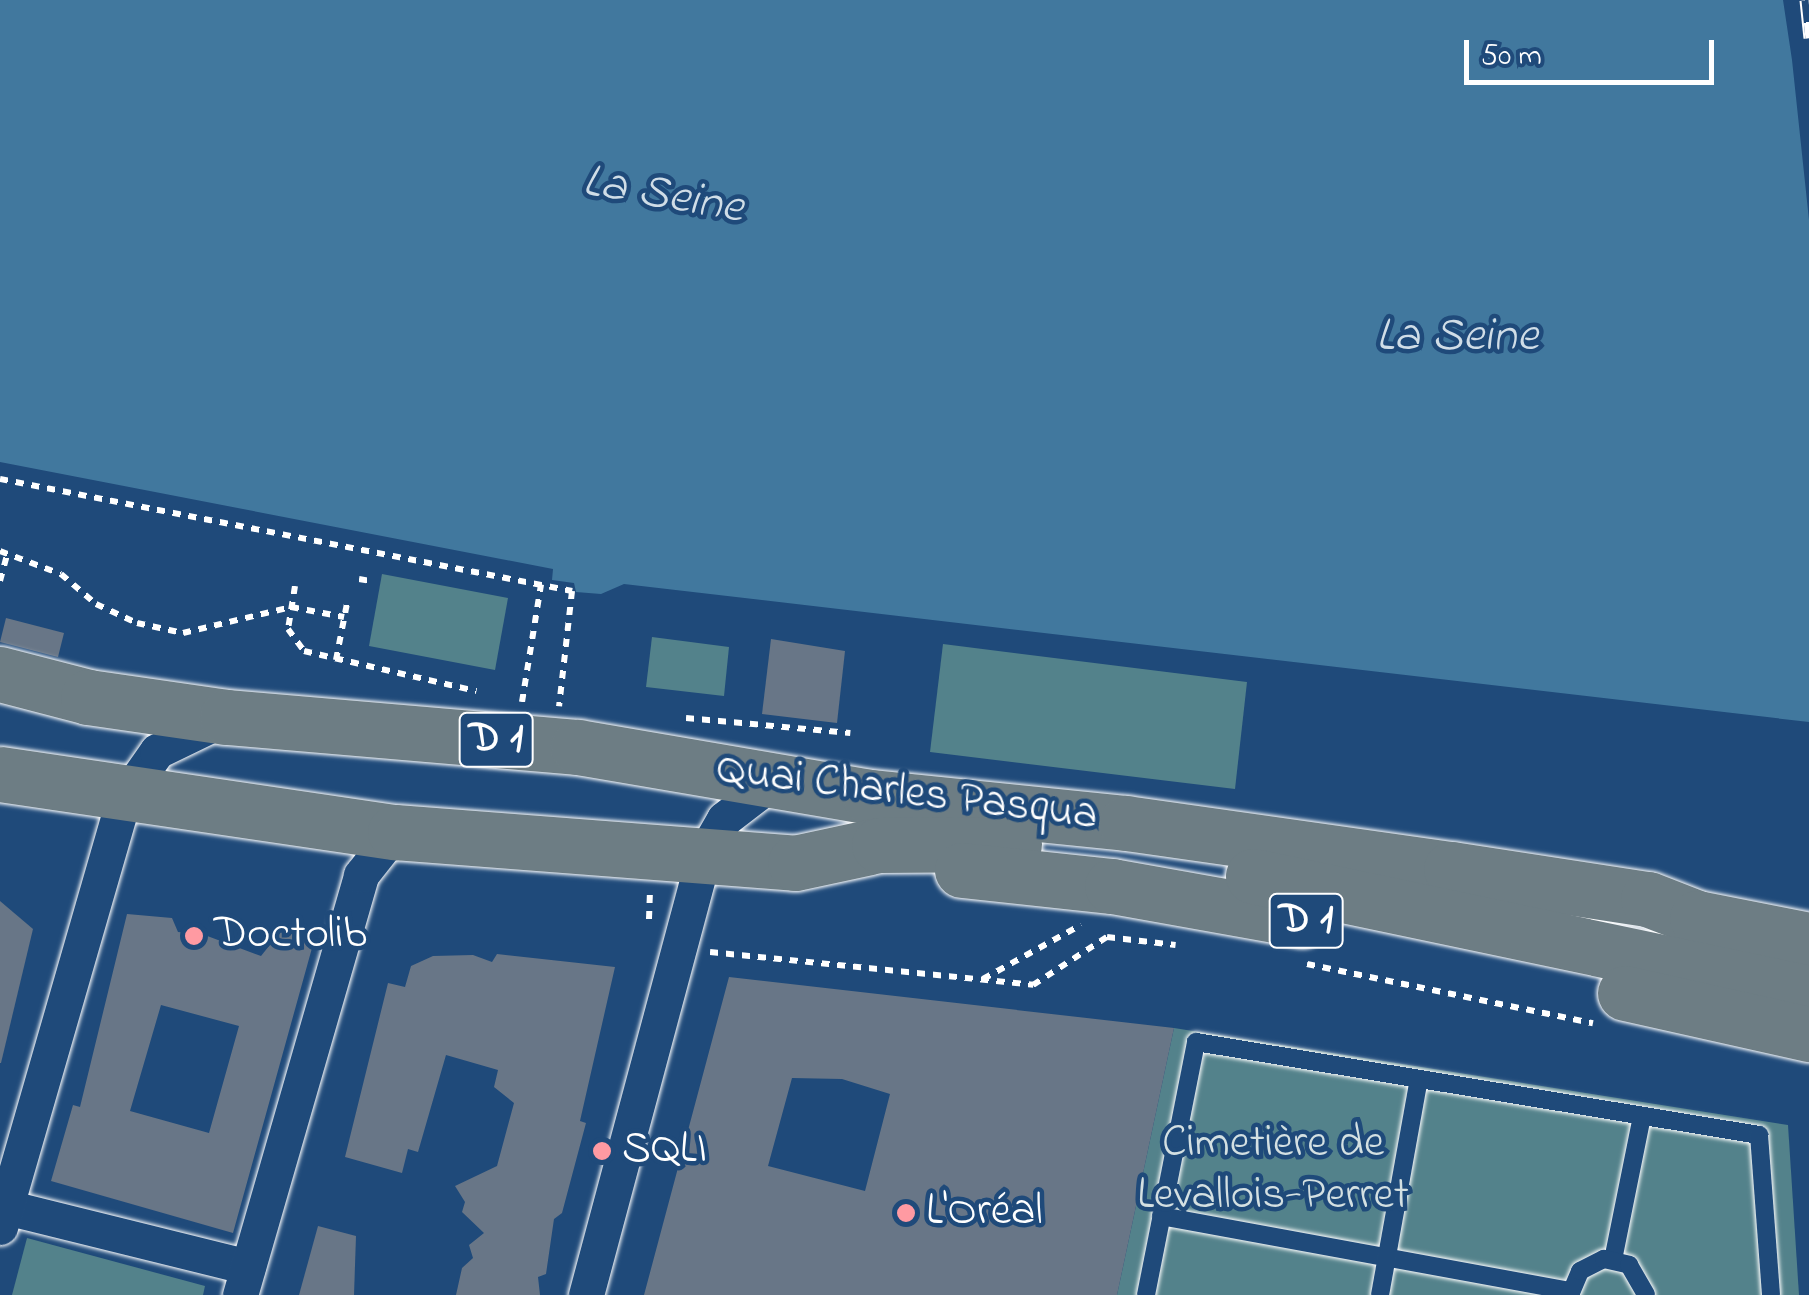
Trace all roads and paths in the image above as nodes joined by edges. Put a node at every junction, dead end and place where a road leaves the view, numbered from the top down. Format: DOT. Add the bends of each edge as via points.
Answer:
graph roads {
  1 [pos="0,479"];
  2 [pos="4,552"];
  3 [pos="359,579"];
  4 [pos="0,581"];
  5 [pos="370,581"];
  6 [pos="540,585"];
  7 [pos="295,586"];
  8 [pos="348,598"];
  9 [pos="291,606"];
  10 [pos="344,616"];
  11 [pos="336,660"];
  12 [pos="0,674"];
  13 [pos="488,694"];
  14 [pos="505,698"];
  15 [pos="522,702"];
  16 [pos="562,713"];
  17 [pos="672,716"];
  18 [pos="227,717"];
  19 [pos="850,733"];
  20 [pos="0,774"];
  21 [pos="775,780"];
  22 [pos="124,798"];
  23 [pos="394,832"];
  24 [pos="705,852"];
  25 [pos="794,863"];
  26 [pos="1648,898"];
  27 [pos="1809,914"];
  28 [pos="1093,918"];
  29 [pos="1809,940"];
  30 [pos="1186,946"];
  31 [pos="679,949"];
  32 [pos="1300,963"];
  33 [pos="972,981"];
  34 [pos="1809,994"];
  35 [pos="1602,1025"];
  36 [pos="1809,1034"];
  37 [pos="1419,1079"];
  38 [pos="1642,1116"];
  39 [pos="1161,1216"];
  40 [pos="3,1217"];
  41 [pos="1387,1258"];
  42 [pos="1613,1260"];
  43 [pos="244,1281"];
  44 [pos="1570,1293"];
  45 [pos="586,1295"];
  46 [pos="1146,1295"];
  47 [pos="1380,1295"];
  48 [pos="1646,1295"];
  49 [pos="1771,1295"];
  1 -- 6 [label="path"];
  2 -- 4 [label="path"];
  2 -- 9 [label="path" via="61,574 110,611 182,632"];
  3 -- 5 [label="path"];
  6 -- 15 [label="path"];
  6 -- 16 [label="path" via="572,591"];
  7 -- 9 [label="path"];
  8 -- 10 [label="path"];
  9 -- 10 [label="path"];
  9 -- 11 [label="path" via="292,641"];
  10 -- 11 [label="path"];
  11 -- 13 [label="path"];
  12 -- 18 [label="main road, Quai Charles Pasqua / D 1" via="88,697"];
  14 -- 15 [label="path"];
  15 -- 16 [label="path"];
  16 -- 18 [label="main road, Quai Charles Pasqua / D 1"];
  16 -- 21 [label="main road, Quai Charles Pasqua / D 1"];
  17 -- 19 [label="path"];
  18 -- 22 [label="street" via="157,751"];
  20 -- 22 [label="main road, Quai Charles Pasqua / D 1"];
  21 -- 24 [label="street" via="724,819"];
  21 -- 26 [label="main road, Quai Charles Pasqua / D 1"];
  22 -- 23 [label="main road, Quai Charles Pasqua / D 1"];
  22 -- 40 [label="street"];
  23 -- 24 [label="main road, Quai Charles Pasqua / D 1"];
  23 -- 43 [label="street" via="361,875"];
  24 -- 25 [label="main road, Quai Charles Pasqua / D 1"];
  24 -- 31 [label="street"];
  25 -- 34 [label="main road, Quai Charles Pasqua / D 1" via="879,845 943,841 1071,847 1299,885"];
  25 -- 36 [label="main road, D 1" via="1007,874 1234,906"];
  26 -- 27 [label="main road, D 1"];
  26 -- 29 [label="main road, Quai Charles Pasqua / D 1" via="1697,918"];
  28 -- 33 [label="path" via="1004,973"];
  30 -- 33 [label="path" via="1107,937 1033,985"];
  31 -- 33 [label="path"];
  31 -- 45 [label="street"];
  32 -- 35 [label="path"];
  37 -- 38 [label="lane"];
  37 -- 39 [label="lane" via="1196,1042"];
  37 -- 41 [label="lane"];
  38 -- 42 [label="lane"];
  38 -- 49 [label="lane" via="1759,1135"];
  39 -- 41 [label="lane"];
  39 -- 46 [label="lane"];
  40 -- 43 [label="street"];
  41 -- 44 [label="lane"];
  41 -- 47 [label="lane"];
  42 -- 44 [label="lane" via="1590,1264"];
  42 -- 48 [label="lane" via="1638,1273"];
}
